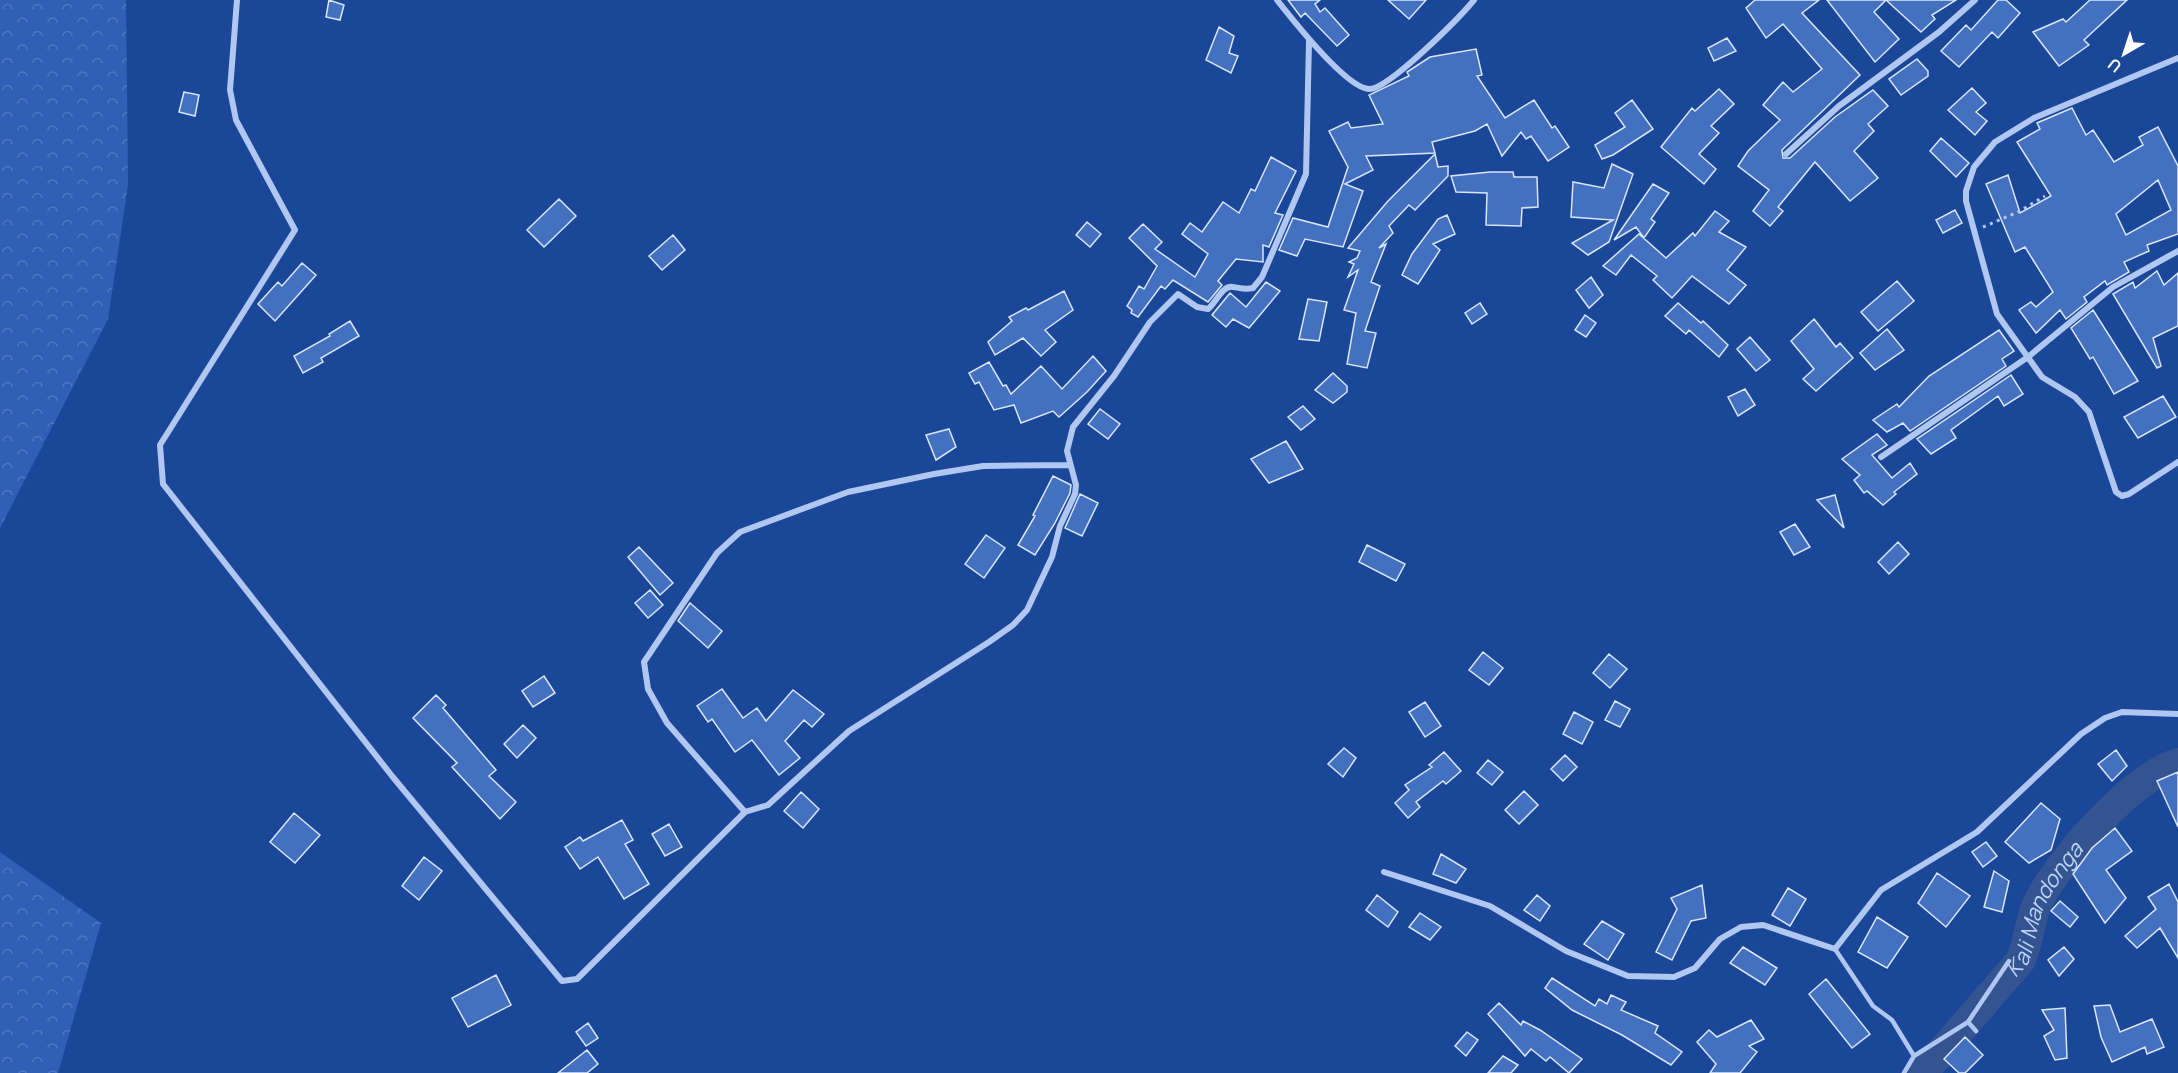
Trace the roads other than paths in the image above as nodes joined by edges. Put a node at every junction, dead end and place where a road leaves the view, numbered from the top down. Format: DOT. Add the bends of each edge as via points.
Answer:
graph roads {
  1 [pos="237,0"];
  2 [pos="1277,0"];
  3 [pos="1474,0"];
  4 [pos="1975,0"];
  5 [pos="1309,41"];
  6 [pos="2178,58"];
  7 [pos="1786,154"];
  8 [pos="2178,251"];
  9 [pos="2028,357"];
  10 [pos="1881,457"];
  11 [pos="2178,462"];
  12 [pos="1070,465"];
  13 [pos="2178,714"];
  14 [pos="745,812"];
  15 [pos="1384,872"];
  16 [pos="1835,949"];
  17 [pos="2009,961"];
  18 [pos="1968,1022"];
  19 [pos="1976,1031"];
  20 [pos="1914,1056"];
  21 [pos="1904,1073"];
  1 -- 14 [label="street" via="230,101 236,120 296,230 160,445 163,484 392,776 562,981 577,979"];
  2 -- 5 [label="street"];
  3 -- 5 [label="street" via="1406,66 1376,88 1358,86"];
  4 -- 7 [label="street" via="1939,32 1839,106"];
  5 -- 12 [label="street" via="1306,174 1262,277 1253,288 1225,288 1208,309 1197,307 1178,294 1172,297 1073,427 1067,451"];
  6 -- 9 [label="street" via="2034,118 1995,142 1974,167 1966,191 1973,231 1997,314"];
  8 -- 9 [label="street" via="2113,287"];
  9 -- 10 [label="street"];
  9 -- 11 [label="street" via="2042,377 2075,397 2089,412 2118,495 2144,487"];
  12 -- 14 [label="street" via="1075,494 1039,588 1020,617 989,642 849,731 768,805"];
  12 -- 14 [label="street" via="982,466 848,492 740,532 717,553 644,662 648,689 667,723"];
  13 -- 16 [label="street" via="2122,712 2105,718 2082,734 1977,832 1881,890"];
  15 -- 16 [label="street" via="1490,906 1566,951 1628,976 1674,977 1695,968 1720,939 1741,927 1763,925"];
  16 -- 20 [label="lane" via="1873,1006 1892,1020"];
  17 -- 18 [label="lane"];
  18 -- 19 [label="lane"];
  18 -- 20 [label="lane"];
  20 -- 21 [label="lane"];
}
